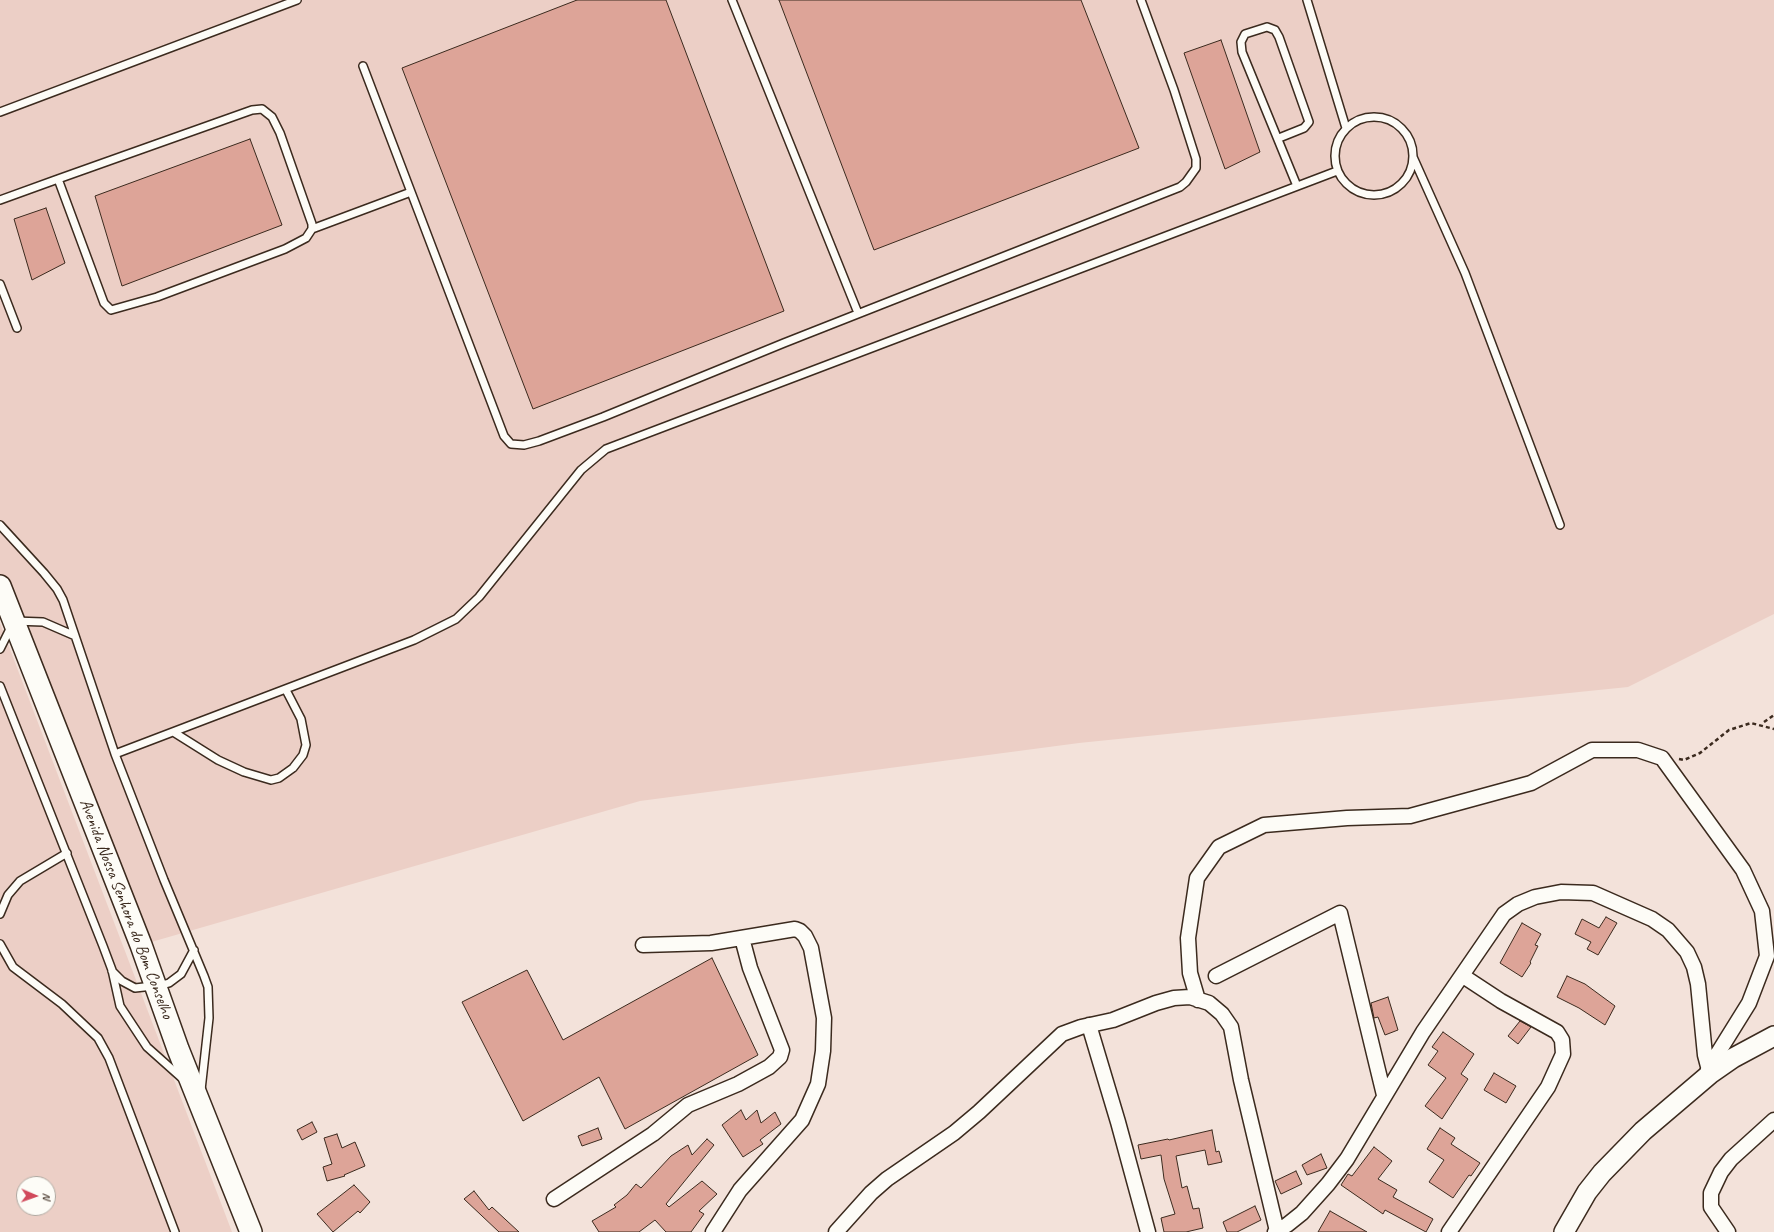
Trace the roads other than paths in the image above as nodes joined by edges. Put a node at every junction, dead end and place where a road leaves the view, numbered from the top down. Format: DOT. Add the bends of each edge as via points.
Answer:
graph roads {
  1 [pos="297,0"];
  2 [pos="732,0"];
  3 [pos="1141,0"];
  4 [pos="1307,0"];
  5 [pos="363,66"];
  6 [pos="0,112"];
  7 [pos="1346,128"];
  8 [pos="1279,138"];
  9 [pos="1413,157"];
  10 [pos="1337,171"];
  11 [pos="58,179"];
  12 [pos="1297,186"];
  13 [pos="411,192"];
  14 [pos="0,200"];
  15 [pos="312,229"];
  16 [pos="0,284"];
  17 [pos="858,313"];
  18 [pos="17,328"];
  19 [pos="0,525"];
  20 [pos="1560,525"];
  21 [pos="0,586"];
  22 [pos="14,621"];
  23 [pos="73,635"];
  24 [pos="0,649"];
  25 [pos="0,686"];
  26 [pos="286,690"];
  27 [pos="175,733"];
  28 [pos="115,754"];
  29 [pos="67,853"];
  30 [pos="0,914"];
  31 [pos="742,938"];
  32 [pos="0,944"];
  33 [pos="643,945"];
  34 [pos="194,950"];
  35 [pos="112,970"];
  36 [pos="1216,976"];
  37 [pos="1463,976"];
  38 [pos="156,986"];
  39 [pos="1198,1000"];
  40 [pos="1089,1026"];
  41 [pos="1774,1036"];
  42 [pos="1709,1072"];
  43 [pos="196,1095"];
  44 [pos="1384,1095"];
  45 [pos="1774,1120"];
  46 [pos="554,1199"];
  47 [pos="1276,1231"];
  48 [pos="175,1232"];
  49 [pos="251,1232"];
  50 [pos="713,1232"];
  51 [pos="836,1232"];
  52 [pos="1148,1232"];
  53 [pos="1449,1232"];
  54 [pos="1564,1232"];
  55 [pos="1728,1232"];
  1 -- 6 [label="lane"];
  2 -- 17 [label="lane"];
  3 -- 17 [label="lane" via="1196,159 1196,168 1186,182 1180,187"];
  4 -- 7 [label="lane"];
  5 -- 13 [label="lane"];
  7 -- 9 [label="lane" via="1360,119 1375,116 1390,120 1402,129 1410,142"];
  7 -- 10 [label="lane" via="1338,140 1334,156"];
  8 -- 8 [label="lane" via="1244,59 1241,46 1245,34 1267,26 1275,30 1279,37 1309,122 1304,128"];
  8 -- 12 [label="lane"];
  9 -- 10 [label="lane" via="1410,172 1401,185 1388,193 1373,196 1358,192 1345,184"];
  9 -- 20 [label="lane" via="1465,273"];
  10 -- 12 [label="lane"];
  11 -- 14 [label="lane"];
  11 -- 15 [label="lane" via="252,110 262,109 272,117 280,133"];
  11 -- 15 [label="lane" via="104,303 111,310 157,297 285,249 306,238"];
  12 -- 26 [label="lane" via="606,449 581,470 479,598 456,618 414,640"];
  13 -- 15 [label="lane"];
  13 -- 17 [label="lane" via="504,436 511,444 524,446 539,441"];
  16 -- 18 [label="lane"];
  19 -- 23 [label="lane" via="57,588"];
  21 -- 22 [label="main road, Avenida Nossa Senhora do Bom Conselho"];
  22 -- 23 [label="lane" via="43,622"];
  22 -- 24 [label="lane"];
  22 -- 38 [label="main road, Avenida Nossa Senhora do Bom Conselho"];
  23 -- 28 [label="lane"];
  25 -- 29 [label="lane"];
  26 -- 27 [label="lane"];
  26 -- 27 [label="lane" via="301,719 306,745 303,755 293,768 279,778 271,780 244,772 218,760"];
  27 -- 28 [label="lane"];
  28 -- 34 [label="lane"];
  29 -- 30 [label="lane" via="20,881 8,895"];
  29 -- 35 [label="lane"];
  31 -- 33 [label="street" via="711,943"];
  31 -- 46 [label="street" via="750,968 782,1050 780,1057 769,1067 738,1084 688,1104 653,1134"];
  31 -- 50 [label="street" via="795,929 805,936 811,948 824,1018 823,1051 818,1084 805,1114 793,1132 740,1190"];
  32 -- 48 [label="lane" via="13,967 62,1004 98,1038 109,1058"];
  34 -- 38 [label="lane" via="185,968 176,978 169,983"];
  34 -- 43 [label="lane" via="208,987 209,997 209,1018"];
  35 -- 38 [label="lane" via="129,986"];
  35 -- 43 [label="lane" via="120,1006 136,1033"];
  36 -- 44 [label="street" via="1340,913"];
  37 -- 42 [label="street" via="1504,914 1518,904 1552,893 1593,893 1652,919 1668,930 1687,952 1698,984 1701,1029"];
  37 -- 44 [label="street" via="1423,1032"];
  37 -- 53 [label="street" via="1501,1001 1557,1032 1562,1040 1563,1054 1548,1087"];
  38 -- 43 [label="main road, Avenida Nossa Senhora do Bom Conselho"];
  39 -- 40 [label="street" via="1190,997 1174,998"];
  39 -- 42 [label="street" via="1190,973 1189,931 1197,878 1219,847 1264,825 1410,816 1531,783 1592,750 1638,750 1662,758 1743,870 1762,911 1767,956 1749,1003"];
  39 -- 47 [label="street" via="1209,1003 1222,1014 1231,1027"];
  40 -- 51 [label="street" via="1062,1034 954,1133 871,1193"];
  40 -- 52 [label="street"];
  41 -- 42 [label="main road"];
  42 -- 54 [label="main road" via="1643,1131 1602,1173 1587,1192"];
  43 -- 49 [label="main road, Avenida Nossa Senhora do Bom Conselho"];
  44 -- 47 [label="street" via="1356,1146 1328,1184 1302,1213"];
  45 -- 55 [label="street" via="1731,1159 1711,1194 1711,1207"];
}
